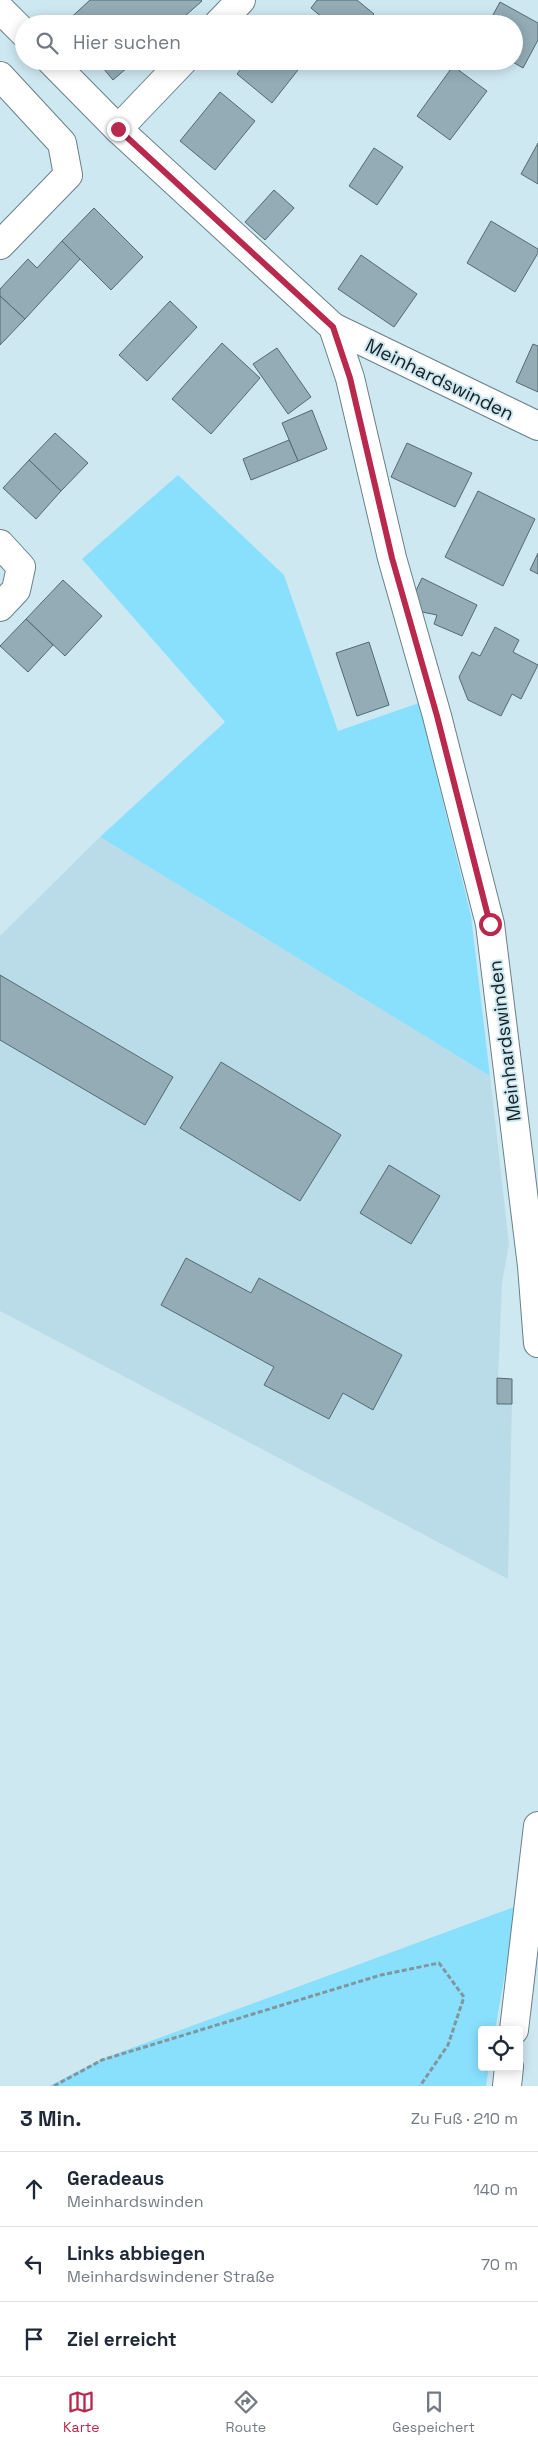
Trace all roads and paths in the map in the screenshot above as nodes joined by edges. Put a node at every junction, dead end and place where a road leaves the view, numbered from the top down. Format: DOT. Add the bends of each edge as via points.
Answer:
graph roads {
  1 [pos="241,0"];
  2 [pos="227,15"];
  3 [pos="60,70"];
  4 [pos="174,70"];
  5 [pos="0,76"];
  6 [pos="118,129"];
  7 [pos="0,245"];
  8 [pos="333,327"];
  9 [pos="538,426"];
  10 [pos="0,544"];
  11 [pos="0,607"];
  12 [pos="538,1343"];
  13 [pos="538,1826"];
  14 [pos="514,2026"];
  15 [pos="509,2071"];
  16 [pos="54,2086"];
  17 [pos="420,2086"];
  18 [pos="507,2086"];
  1 -- 2 [label="street"];
  3 -- 6 [label="street"];
  4 -- 6 [label="street"];
  5 -- 7 [label="street" via="62,144 68,175"];
  6 -- 8 [label="street"];
  8 -- 9 [label="street, Meinhardswinden"];
  8 -- 12 [label="street, Meinhardswinden" via="350,378 392,558 437,716 490,924 532,1266"];
  10 -- 11 [label="street" via="21,566 16,590"];
  13 -- 14 [label="street"];
  15 -- 18 [label="street"];
  16 -- 17 [label="path" via="102,2060 381,1974 439,1963 464,1997 448,2045"];
}
